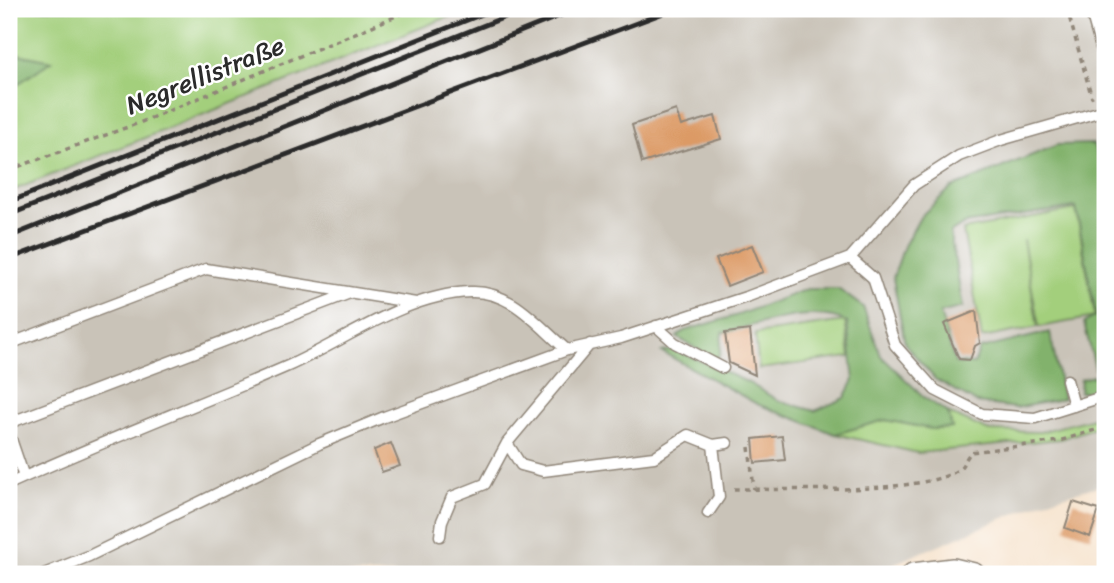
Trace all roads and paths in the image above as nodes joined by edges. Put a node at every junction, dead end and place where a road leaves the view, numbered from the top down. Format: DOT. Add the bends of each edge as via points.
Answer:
graph roads {
  1 [pos="413,9"];
  2 [pos="1067,9"];
  3 [pos="1090,9"];
  4 [pos="1105,62"];
  5 [pos="1101,111"];
  6 [pos="1105,139"];
  7 [pos="9,170"];
  8 [pos="849,258"];
  9 [pos="351,293"];
  10 [pos="416,303"];
  11 [pos="656,326"];
  12 [pos="9,344"];
  13 [pos="590,344"];
  14 [pos="567,350"];
  15 [pos="723,368"];
  16 [pos="1067,380"];
  17 [pos="1105,396"];
  18 [pos="1074,406"];
  19 [pos="9,423"];
  20 [pos="1105,427"];
  21 [pos="9,433"];
  22 [pos="507,443"];
  23 [pos="727,443"];
  24 [pos="713,446"];
  25 [pos="741,448"];
  26 [pos="24,477"];
  27 [pos="9,485"];
  28 [pos="719,489"];
  29 [pos="754,489"];
  30 [pos="708,513"];
  31 [pos="440,536"];
  32 [pos="44,574"];
  33 [pos="913,574"];
  34 [pos="974,574"];
  1 -- 7 [label="path, Negrellistraße" via="139,123"];
  2 -- 5 [label="path" via="1082,71"];
  3 -- 4 [label="lane"];
  5 -- 6 [label="path"];
  5 -- 8 [label="lane" via="959,156 914,185"];
  8 -- 11 [label="lane"];
  8 -- 18 [label="lane" via="873,278 895,345 935,390 982,414 1035,418"];
  9 -- 10 [label="lane"];
  9 -- 12 [label="lane" via="206,269"];
  9 -- 19 [label="lane"];
  10 -- 14 [label="lane" via="470,292 504,298"];
  10 -- 26 [label="lane" via="291,364"];
  11 -- 13 [label="lane"];
  11 -- 15 [label="lane" via="675,343"];
  13 -- 14 [label="lane"];
  13 -- 22 [label="lane"];
  14 -- 32 [label="lane" via="319,444"];
  16 -- 18 [label="lane"];
  17 -- 18 [label="lane"];
  20 -- 29 [label="path" via="1059,441 971,452 960,468 926,481 844,489"];
  21 -- 26 [label="lane"];
  22 -- 24 [label="lane" via="521,465 543,471 654,457 688,435"];
  22 -- 31 [label="lane" via="485,484 452,497"];
  23 -- 24 [label="lane"];
  24 -- 28 [label="lane"];
  25 -- 29 [label="path" via="752,446"];
  26 -- 27 [label="lane"];
  28 -- 29 [label="path"];
  28 -- 30 [label="lane"];
  33 -- 34 [label="street" via="953,569"];
}
